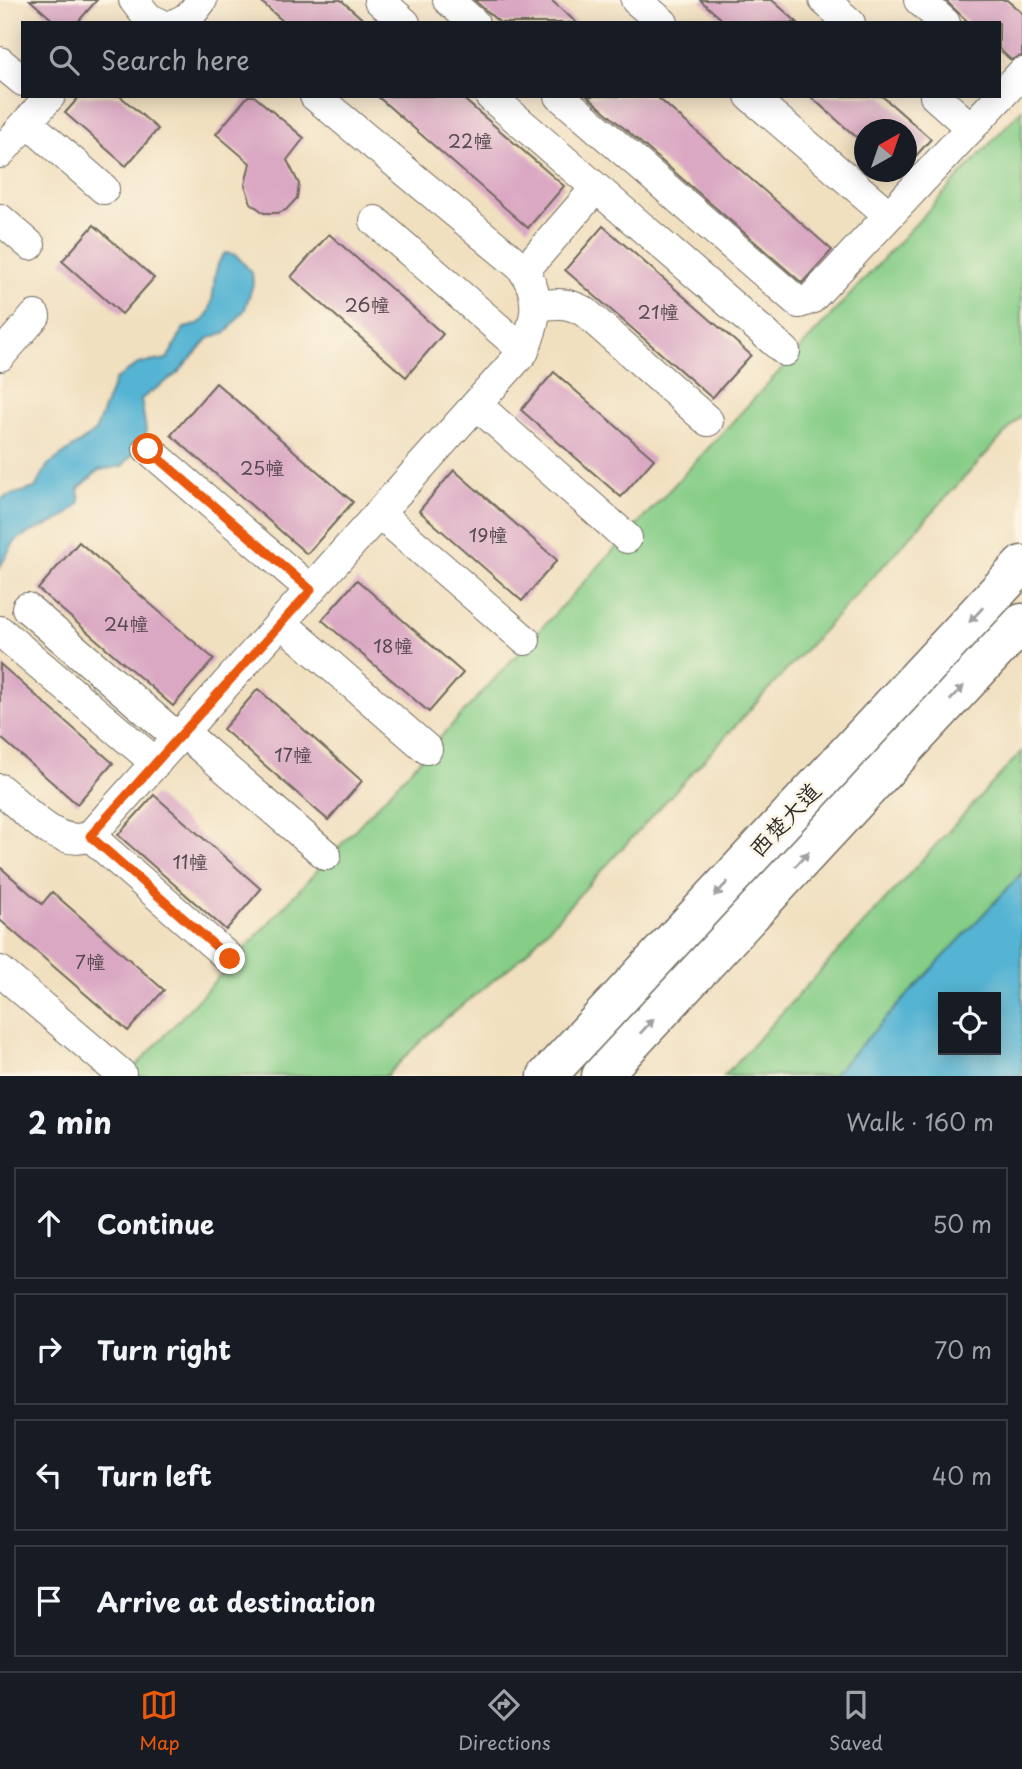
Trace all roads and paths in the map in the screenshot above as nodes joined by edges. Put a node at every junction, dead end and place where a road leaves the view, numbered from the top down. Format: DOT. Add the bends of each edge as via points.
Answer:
graph roads {
  1 [pos="379,0"];
  2 [pos="448,0"];
  3 [pos="824,0"];
  4 [pos="919,0"];
  5 [pos="403,21"];
  6 [pos="472,21"];
  7 [pos="848,21"];
  8 [pos="943,21"];
  9 [pos="0,62"];
  10 [pos="1012,75"];
  11 [pos="21,79"];
  12 [pos="1001,89"];
  13 [pos="317,98"];
  14 [pos="492,98"];
  15 [pos="562,98"];
  16 [pos="752,98"];
  17 [pos="936,98"];
  18 [pos="994,98"];
  19 [pos="41,104"];
  20 [pos="971,128"];
  21 [pos="0,153"];
  22 [pos="597,188"];
  23 [pos="104,189"];
  24 [pos="889,215"];
  25 [pos="0,219"];
  26 [pos="375,220"];
  27 [pos="30,245"];
  28 [pos="524,271"];
  29 [pos="538,306"];
  30 [pos="34,316"];
  31 [pos="524,351"];
  32 [pos="785,351"];
  33 [pos="0,356"];
  34 [pos="477,405"];
  35 [pos="708,421"];
  36 [pos="148,449"];
  37 [pos="380,514"];
  38 [pos="627,538"];
  39 [pos="1022,565"];
  40 [pos="311,590"];
  41 [pos="27,608"];
  42 [pos="282,623"];
  43 [pos="1022,623"];
  44 [pos="0,631"];
  45 [pos="525,640"];
  46 [pos="181,735"];
  47 [pos="427,749"];
  48 [pos="156,763"];
  49 [pos="0,789"];
  50 [pos="90,836"];
  51 [pos="326,855"];
  52 [pos="230,959"];
  53 [pos="0,971"];
  54 [pos="121,1074"];
  55 [pos="547,1076"];
  56 [pos="601,1076"];
  1 -- 5 [label="lane"];
  2 -- 6 [label="lane"];
  3 -- 7 [label="lane"];
  4 -- 8 [label="lane"];
  9 -- 11 [label="lane"];
  10 -- 12 [label="lane"];
  13 -- 28 [label="lane"];
  14 -- 22 [label="lane"];
  15 -- 24 [label="lane" via="799,303 811,299"];
  16 -- 24 [label="lane"];
  17 -- 20 [label="lane"];
  18 -- 20 [label="lane"];
  19 -- 21 [label="lane"];
  19 -- 23 [label="lane"];
  20 -- 24 [label="lane"];
  22 -- 28 [label="lane"];
  22 -- 32 [label="lane"];
  25 -- 27 [label="lane"];
  26 -- 31 [label="lane"];
  28 -- 29 [label="lane"];
  29 -- 31 [label="lane"];
  29 -- 35 [label="lane" via="558,302 584,312"];
  30 -- 33 [label="lane"];
  31 -- 34 [label="lane"];
  34 -- 37 [label="lane"];
  34 -- 38 [label="lane"];
  36 -- 40 [label="lane"];
  37 -- 40 [label="lane"];
  37 -- 45 [label="lane"];
  39 -- 55 [label="highway, 西楚大道, one-way"];
  40 -- 42 [label="lane"];
  41 -- 46 [label="lane"];
  42 -- 46 [label="lane"];
  42 -- 47 [label="lane"];
  56 -- 43 [label="highway, 西楚大道, one-way"];
  44 -- 48 [label="lane"];
  46 -- 48 [label="lane"];
  46 -- 51 [label="lane"];
  48 -- 50 [label="lane"];
  49 -- 50 [label="lane" via="63,838 78,841"];
  50 -- 52 [label="lane"];
  53 -- 54 [label="lane"];
}
